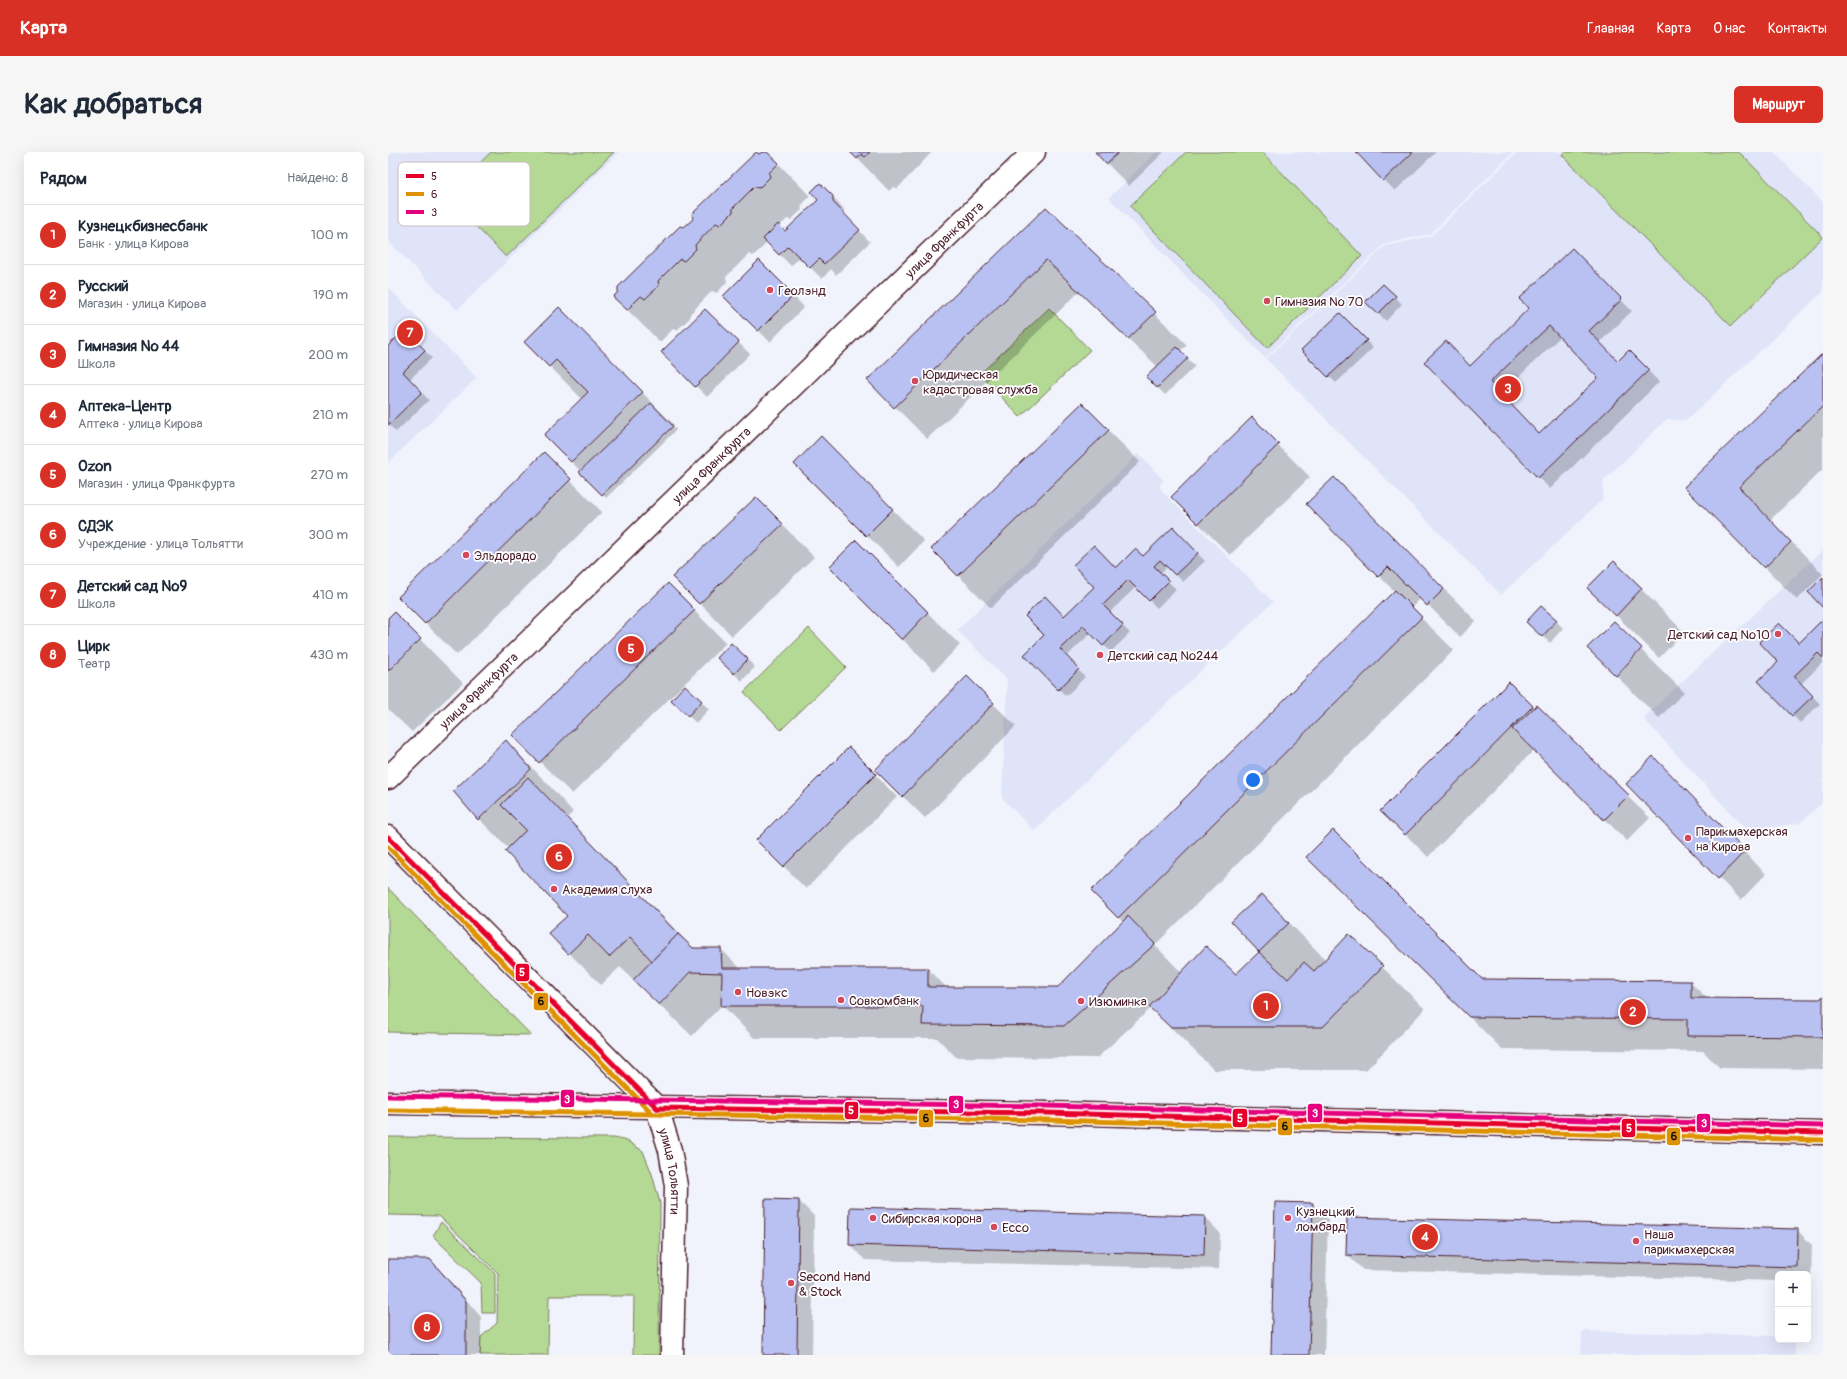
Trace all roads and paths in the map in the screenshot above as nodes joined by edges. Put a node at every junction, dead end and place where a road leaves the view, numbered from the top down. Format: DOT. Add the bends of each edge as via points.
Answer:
graph roads {
  1 [pos="1034,152"];
  2 [pos="388,778"];
  3 [pos="388,837"];
  4 [pos="388,1103"];
  5 [pos="657,1108"];
  6 [pos="1823,1133"];
  7 [pos="672,1355"];
  1 -- 2 [label="main road, улица Франкфурта"];
  3 -- 5 [label="main road, улица Тольятти"];
  4 -- 5 [label="main road"];
  5 -- 6 [label="main road" via="1047,1113"];
  5 -- 7 [label="main road, улица Тольятти" via="670,1150 676,1186"];
}
